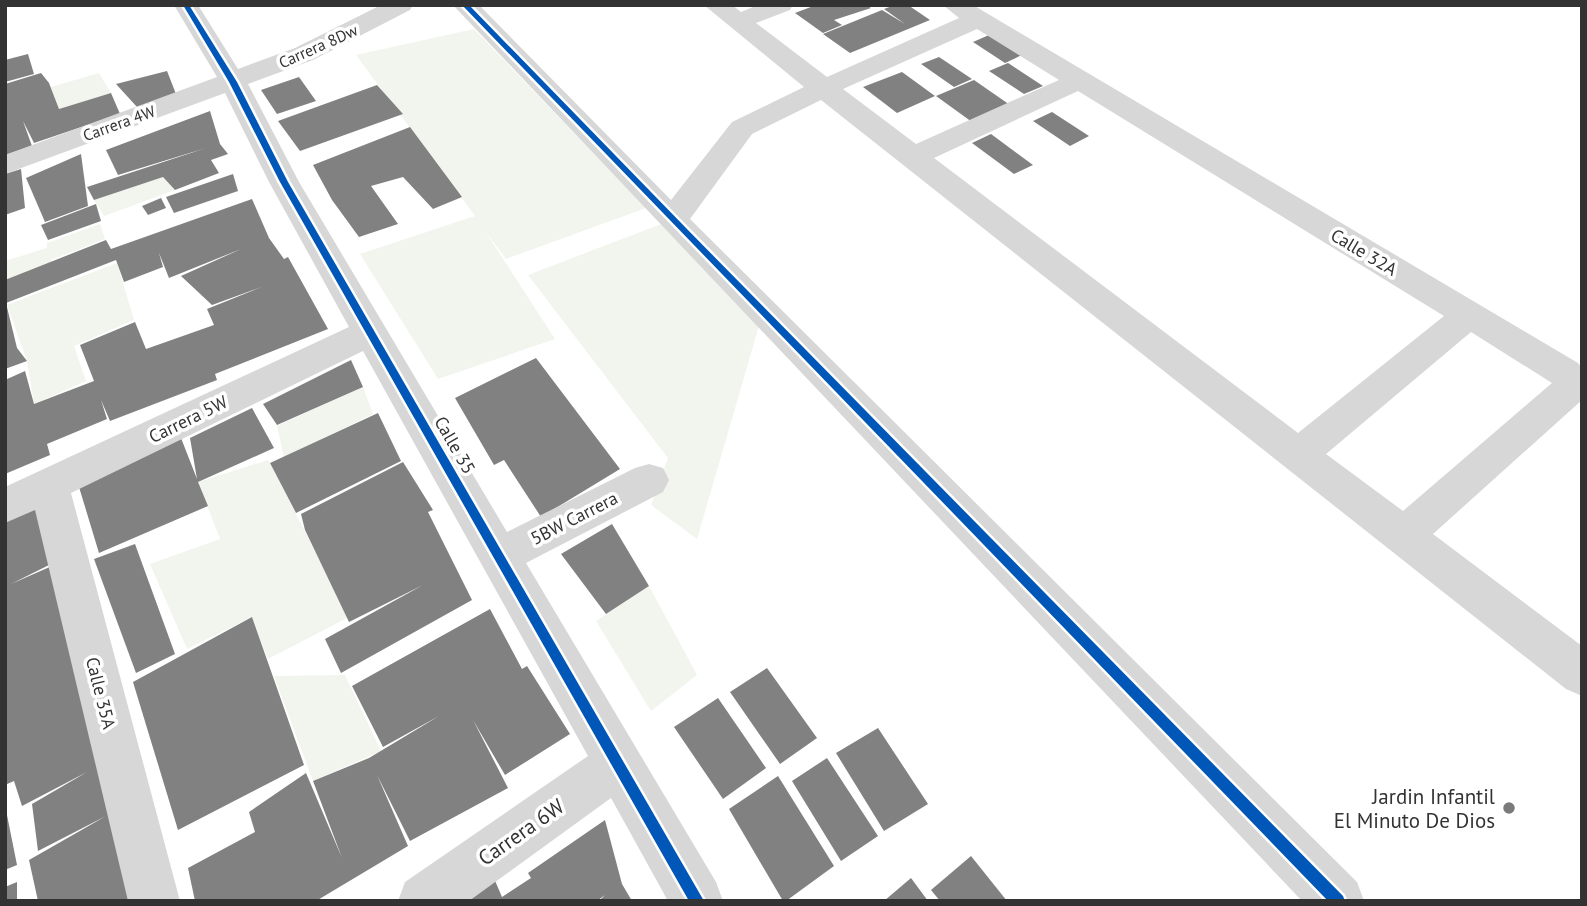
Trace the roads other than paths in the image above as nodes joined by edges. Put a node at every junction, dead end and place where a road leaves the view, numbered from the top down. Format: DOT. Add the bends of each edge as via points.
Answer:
graph roads {
  1 [pos="186,5"];
  2 [pos="401,5"];
  3 [pos="465,5"];
  4 [pos="781,5"];
  5 [pos="967,12"];
  6 [pos="727,13"];
  7 [pos="1080,80"];
  8 [pos="233,82"];
  9 [pos="824,89"];
  10 [pos="913,157"];
  11 [pos="5,165"];
  12 [pos="673,221"];
  13 [pos="1469,315"];
  14 [pos="370,331"];
  15 [pos="1298,455"];
  16 [pos="649,480"];
  17 [pos="49,486"];
  18 [pos="5,506"];
  19 [pos="1403,536"];
  20 [pos="500,556"];
  21 [pos="1582,674"];
  22 [pos="618,764"];
  23 [pos="154,901"];
  24 [pos="424,901"];
  25 [pos="697,901"];
  26 [pos="1338,901"];
  1 -- 8 [label="street, Calle 35"];
  2 -- 8 [label="street, Carrera 8Dw" via="304,54"];
  3 -- 12 [label="street"];
  4 -- 6 [label="street"];
  5 -- 7 [label="street, Calle 32A"];
  5 -- 9 [label="street"];
  6 -- 9 [label="street"];
  7 -- 10 [label="street"];
  7 -- 13 [label="street, Calle 32A"];
  8 -- 11 [label="street, Carrera 4W"];
  8 -- 14 [label="street, Calle 35" via="284,182"];
  9 -- 10 [label="street"];
  9 -- 12 [label="street" via="743,128"];
  10 -- 15 [label="street"];
  12 -- 26 [label="street"];
  13 -- 15 [label="street"];
  13 -- 19 [label="street, Calle 32A" via="1566,373 1572,387"];
  14 -- 17 [label="street, Carrera 5W"];
  14 -- 20 [label="street, Calle 35"];
  15 -- 19 [label="street"];
  16 -- 20 [label="street, 5BW Carrera"];
  17 -- 18 [label="street, Carrera 5W"];
  17 -- 23 [label="street, Calle 35A"];
  19 -- 21 [label="street"];
  20 -- 22 [label="street, Calle 35"];
  22 -- 24 [label="street, Carrera 6W"];
  22 -- 25 [label="street, Calle 35"];
}
